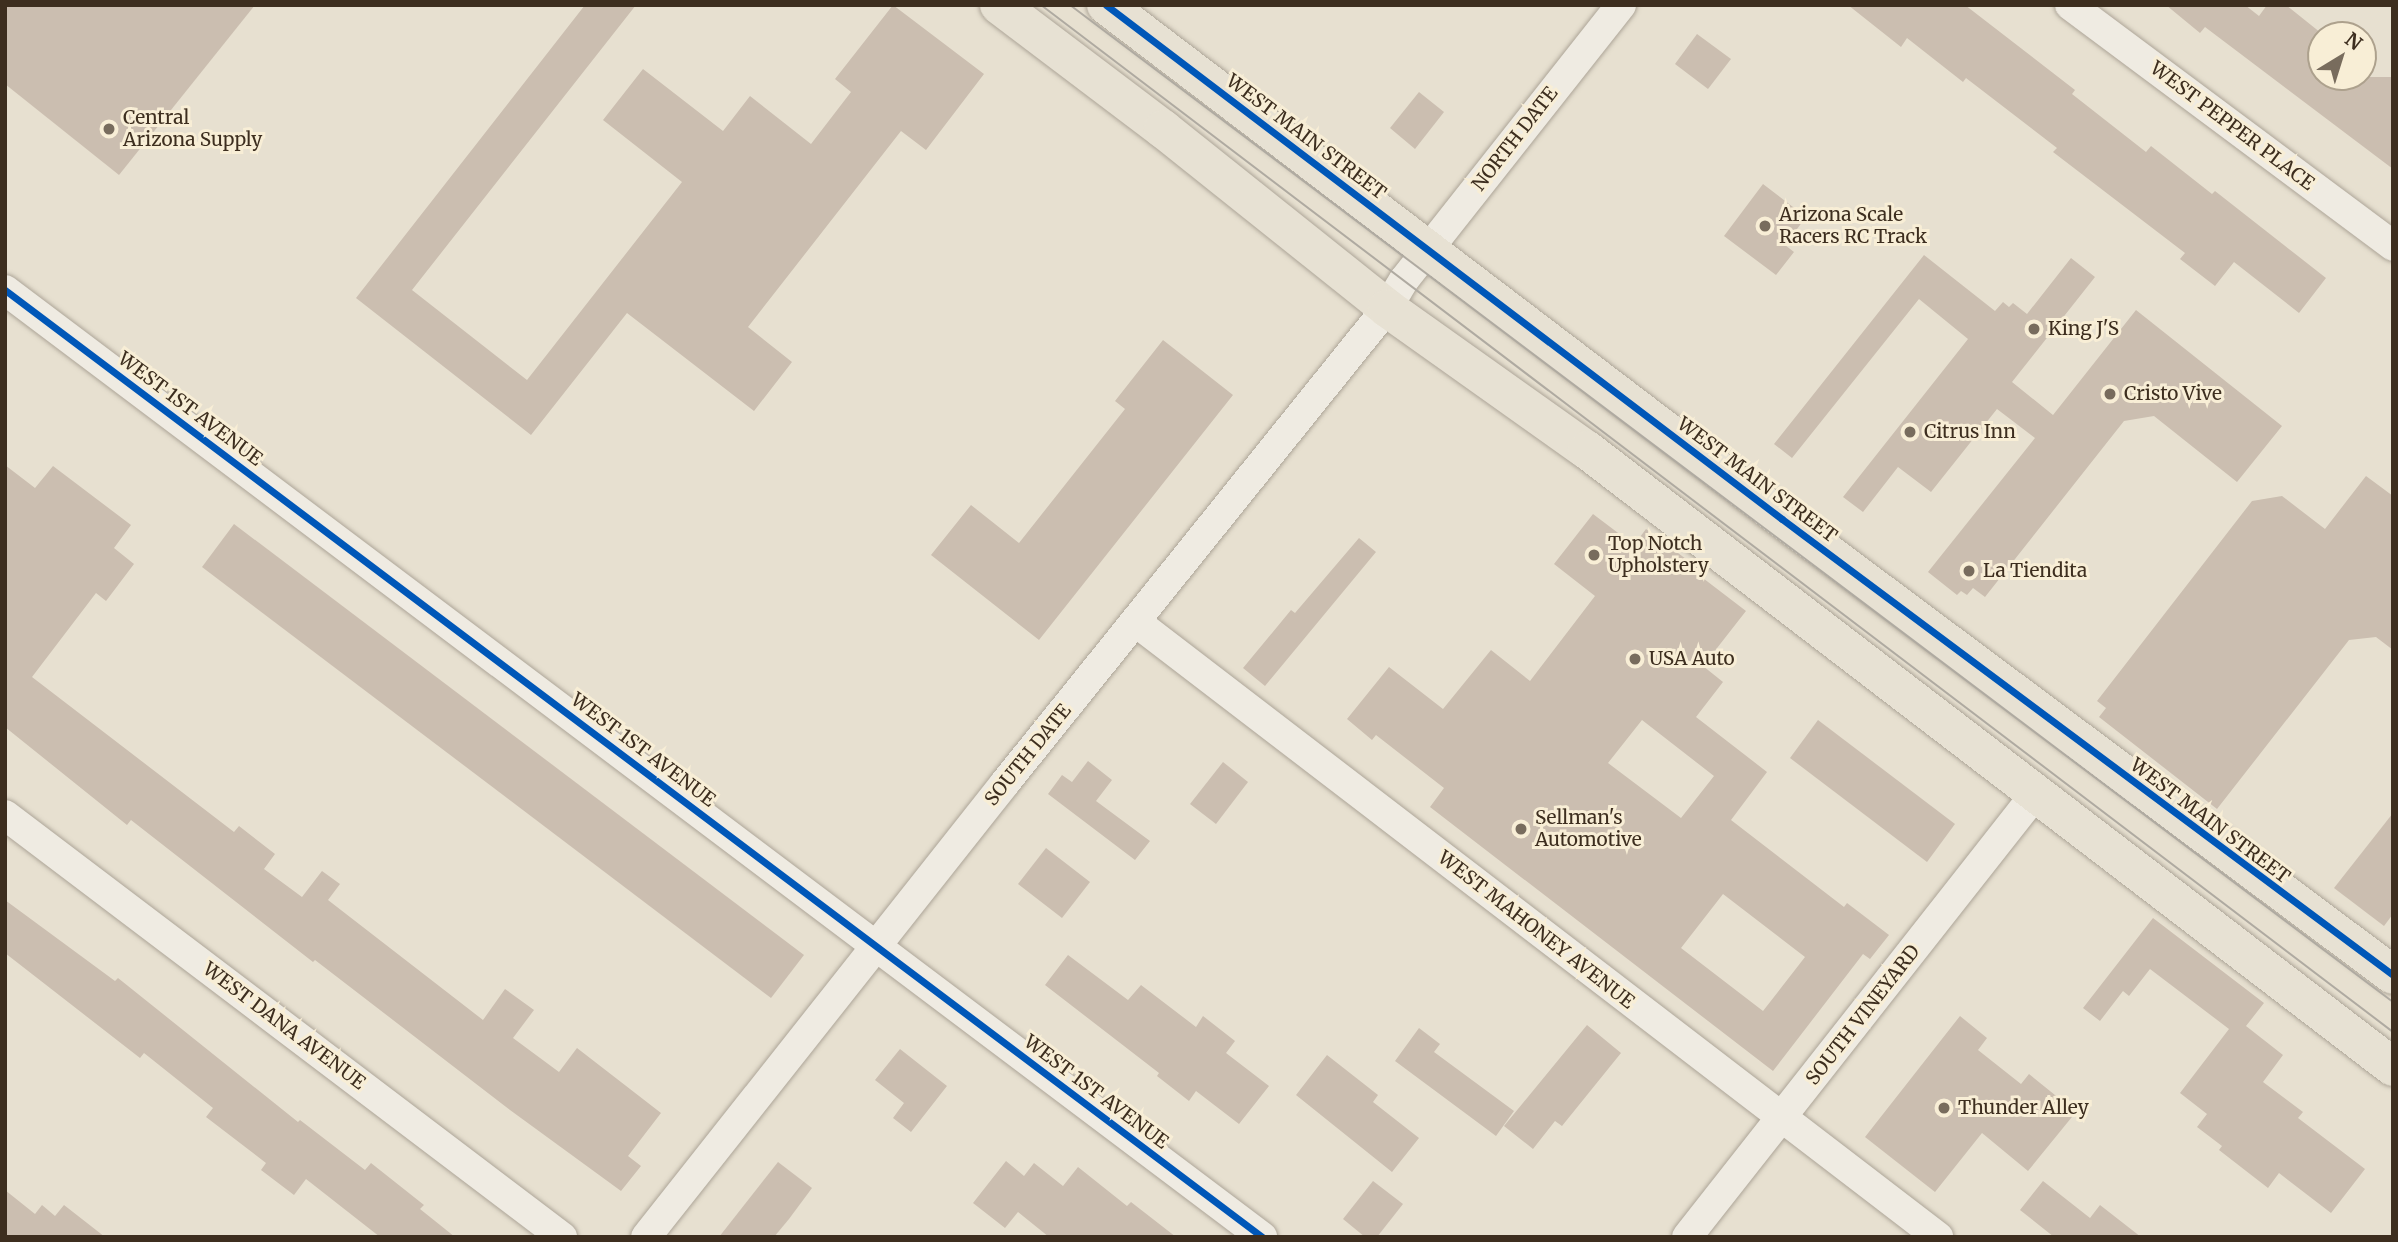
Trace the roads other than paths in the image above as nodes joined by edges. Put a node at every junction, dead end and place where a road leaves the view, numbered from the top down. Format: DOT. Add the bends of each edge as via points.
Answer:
graph roads {
  1 [pos="999,5"];
  2 [pos="1106,5"];
  3 [pos="1621,5"];
  4 [pos="2070,5"];
  5 [pos="2393,246"];
  6 [pos="1419,261"];
  7 [pos="5,290"];
  8 [pos="1387,308"];
  9 [pos="1136,622"];
  10 [pos="2037,792"];
  11 [pos="5,815"];
  12 [pos="877,946"];
  13 [pos="2393,975"];
  14 [pos="2393,1067"];
  15 [pos="1782,1119"];
  16 [pos="562,1237"];
  17 [pos="646,1237"];
  18 [pos="1262,1237"];
  19 [pos="1687,1237"];
  20 [pos="1938,1237"];
  1 -- 8 [label="main road"];
  2 -- 6 [label="main road, WEST MAIN STREET"];
  3 -- 6 [label="street, NORTH DATE"];
  4 -- 5 [label="street, WEST PEPPER PLACE"];
  6 -- 8 [label="street, SOUTH DATE"];
  6 -- 13 [label="main road, WEST MAIN STREET" via="1835,559"];
  7 -- 12 [label="street, WEST 1ST AVENUE"];
  8 -- 9 [label="street, SOUTH DATE"];
  8 -- 10 [label="main road" via="1587,450"];
  9 -- 12 [label="street, SOUTH DATE"];
  9 -- 15 [label="street, WEST MAHONEY AVENUE"];
  10 -- 14 [label="main road"];
  10 -- 15 [label="street, SOUTH VINEYARD"];
  11 -- 16 [label="street, WEST DANA AVENUE"];
  12 -- 17 [label="street, SOUTH DATE"];
  12 -- 18 [label="street, WEST 1ST AVENUE"];
  15 -- 19 [label="street, SOUTH VINEYARD"];
  15 -- 20 [label="street, WEST MAHONEY AVENUE"];
}
